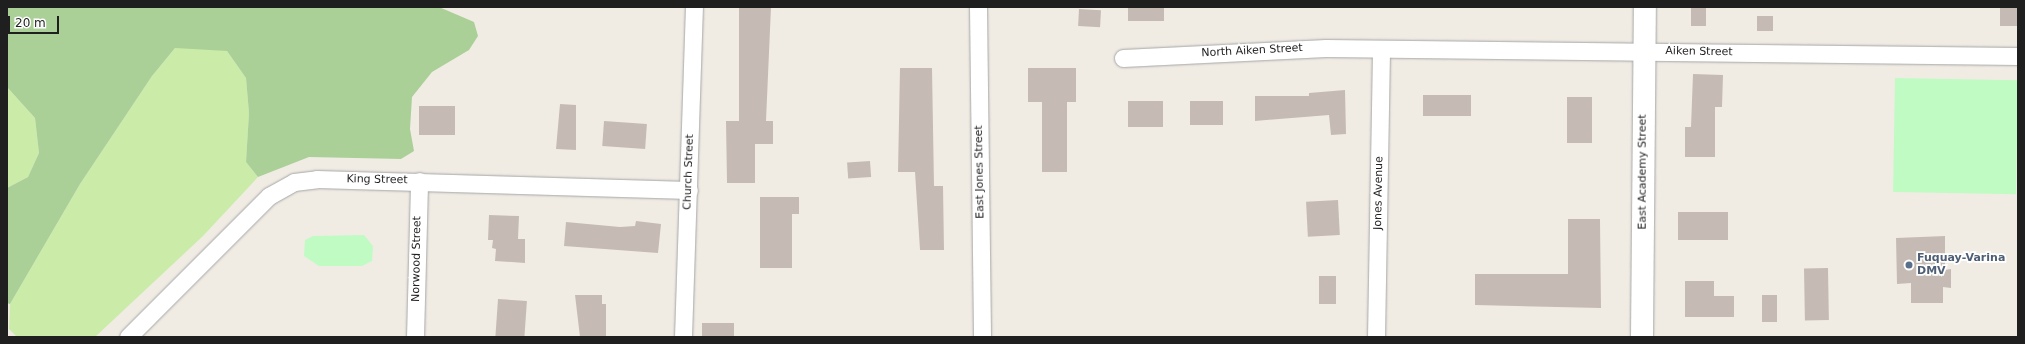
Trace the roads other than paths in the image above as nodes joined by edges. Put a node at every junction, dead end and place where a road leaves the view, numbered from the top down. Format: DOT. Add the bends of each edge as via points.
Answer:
graph roads {
  1 [pos="694,7"];
  2 [pos="978,7"];
  3 [pos="1645,7"];
  4 [pos="1381,48"];
  5 [pos="1644,51"];
  6 [pos="2018,56"];
  7 [pos="1123,58"];
  8 [pos="419,181"];
  9 [pos="689,190"];
  10 [pos="128,337"];
  11 [pos="415,337"];
  12 [pos="683,337"];
  13 [pos="982,337"];
  14 [pos="1376,337"];
  15 [pos="1642,337"];
  1 -- 9 [label="street, Church Street"];
  2 -- 13 [label="street, East Jones Street"];
  3 -- 5 [label="street, East Academy Street"];
  4 -- 5 [label="street, Aiken Street"];
  4 -- 7 [label="street, North Aiken Street" via="1326,48"];
  4 -- 14 [label="street, Jones Avenue"];
  5 -- 6 [label="street, Aiken Street"];
  5 -- 15 [label="street, East Academy Street"];
  8 -- 9 [label="street, King Street"];
  8 -- 10 [label="street, King Street" via="317,179 294,182 269,196"];
  8 -- 11 [label="street, Norwood Street"];
  9 -- 12 [label="street, Church Street"];
}
